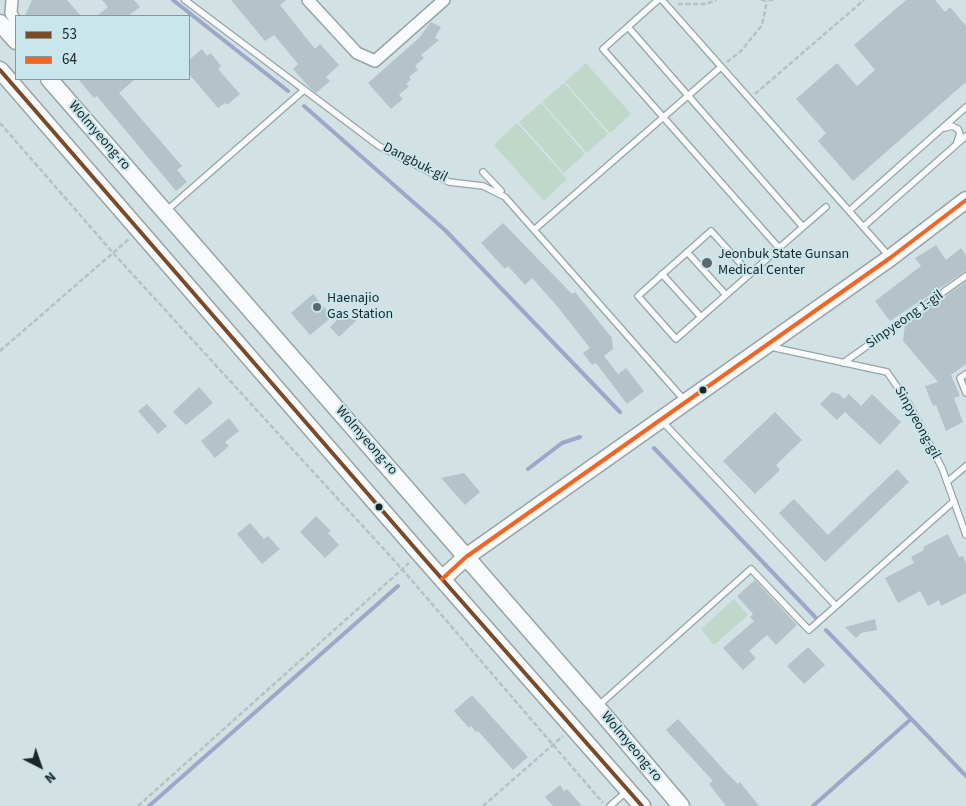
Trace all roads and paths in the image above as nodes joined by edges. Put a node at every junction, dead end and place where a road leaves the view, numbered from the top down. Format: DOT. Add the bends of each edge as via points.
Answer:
graph roads {
  1 [pos="12,0"];
  2 [pos="185,0"];
  3 [pos="308,0"];
  4 [pos="444,0"];
  5 [pos="658,0"];
  6 [pos="662,0"];
  7 [pos="716,0"];
  8 [pos="761,0"];
  9 [pos="774,0"];
  10 [pos="864,0"];
  11 [pos="767,1"];
  12 [pos="669,8"];
  13 [pos="0,22"];
  14 [pos="15,22"];
  15 [pos="628,27"];
  16 [pos="15,40"];
  17 [pos="721,67"];
  18 [pos="0,70"];
  19 [pos="50,80"];
  20 [pos="304,90"];
  21 [pos="688,96"];
  22 [pos="750,99"];
  23 [pos="966,107"];
  24 [pos="664,117"];
  25 [pos="0,123"];
  26 [pos="940,130"];
  27 [pos="966,136"];
  28 [pos="954,146"];
  29 [pos="483,172"];
  30 [pos="506,197"];
  31 [pos="966,200"];
  32 [pos="826,207"];
  33 [pos="165,211"];
  34 [pos="850,212"];
  35 [pos="803,227"];
  36 [pos="863,227"];
  37 [pos="535,229"];
  38 [pos="140,230"];
  39 [pos="779,248"];
  40 [pos="687,252"];
  41 [pos="114,254"];
  42 [pos="890,258"];
  43 [pos="662,274"];
  44 [pos="750,274"];
  45 [pos="966,276"];
  46 [pos="726,295"];
  47 [pos="701,317"];
  48 [pos="767,346"];
  49 [pos="0,351"];
  50 [pos="843,363"];
  51 [pos="966,374"];
  52 [pos="966,393"];
  53 [pos="686,402"];
  54 [pos="661,420"];
  55 [pos="966,466"];
  56 [pos="947,482"];
  57 [pos="954,502"];
  58 [pos="966,535"];
  59 [pos="420,554"];
  60 [pos="466,557"];
  61 [pos="402,569"];
  62 [pos="442,579"];
  63 [pos="836,606"];
  64 [pos="597,707"];
  65 [pos="573,727"];
  66 [pos="552,745"];
  67 [pos="628,790"];
  68 [pos="138,806"];
  69 [pos="483,806"];
  70 [pos="605,806"];
  71 [pos="610,806"];
  72 [pos="642,806"];
  73 [pos="681,806"];
  1 -- 14 [label="street" via="11,13"];
  2 -- 20 [label="lane, Dangbuk-gil"];
  3 -- 4 [label="street" via="357,54 375,61"];
  5 -- 15 [label="lane"];
  6 -- 12 [label="lane"];
  7 -- 12 [label="path" via="706,4 674,4"];
  8 -- 11 [label="path"];
  9 -- 11 [label="path"];
  10 -- 22 [label="path"];
  11 -- 17 [label="path" via="762,25"];
  12 -- 17 [label="lane"];
  13 -- 16 [label="street"];
  15 -- 21 [label="lane"];
  15 -- 24 [label="lane" via="603,49"];
  17 -- 21 [label="lane"];
  17 -- 22 [label="lane"];
  18 -- 38 [label="street"];
  19 -- 33 [label="street, Wolmyeong-ro"];
  20 -- 30 [label="lane, Dangbuk-gil" via="380,146 449,182 483,186"];
  20 -- 33 [label="lane"];
  21 -- 24 [label="lane"];
  21 -- 35 [label="lane"];
  22 -- 34 [label="lane"];
  23 -- 26 [label="lane"];
  24 -- 37 [label="lane"];
  24 -- 39 [label="lane"];
  25 -- 41 [label="path"];
  26 -- 28 [label="lane" via="952,126 958,129 960,134"];
  26 -- 34 [label="lane"];
  27 -- 28 [label="lane"];
  28 -- 36 [label="lane"];
  29 -- 30 [label="lane"];
  30 -- 37 [label="lane, Dangbuk-gil"];
  31 -- 42 [label="street"];
  32 -- 35 [label="lane"];
  33 -- 60 [label="street, Wolmyeong-ro"];
  34 -- 36 [label="lane"];
  35 -- 39 [label="lane"];
  36 -- 42 [label="lane"];
  37 -- 53 [label="lane, Dangbuk-gil"];
  38 -- 41 [label="path"];
  38 -- 59 [label="street"];
  39 -- 44 [label="lane"];
  40 -- 43 [label="lane"];
  40 -- 44 [label="lane" via="712,230"];
  40 -- 46 [label="lane"];
  41 -- 49 [label="path"];
  41 -- 61 [label="path"];
  42 -- 48 [label="street"];
  43 -- 47 [label="lane"];
  43 -- 47 [label="lane" via="638,296 676,339"];
  44 -- 46 [label="lane"];
  45 -- 50 [label="lane, Sinpyeong 1-gil"];
  46 -- 47 [label="lane"];
  48 -- 50 [label="lane, Sinpyeong-gil"];
  48 -- 53 [label="street"];
  50 -- 56 [label="lane, Sinpyeong-gil" via="887,372 909,404"];
  51 -- 52 [label="lane" via="960,378"];
  53 -- 54 [label="street"];
  54 -- 60 [label="street"];
  54 -- 63 [label="lane"];
  55 -- 56 [label="lane"];
  56 -- 57 [label="lane, Sinpyeong-gil"];
  57 -- 58 [label="lane, Sinpyeong-gil"];
  57 -- 63 [label="lane"];
  59 -- 61 [label="path"];
  59 -- 62 [label="street"];
  60 -- 62 [label="street"];
  60 -- 64 [label="street, Wolmyeong-ro"];
  61 -- 66 [label="path"];
  61 -- 68 [label="path"];
  62 -- 65 [label="street"];
  63 -- 64 [label="lane" via="810,630 751,569"];
  64 -- 73 [label="street, Wolmyeong-ro"];
  65 -- 66 [label="path"];
  65 -- 67 [label="street"];
  66 -- 69 [label="path"];
  66 -- 70 [label="path"];
  67 -- 71 [label="lane"];
  67 -- 72 [label="street"];
}
